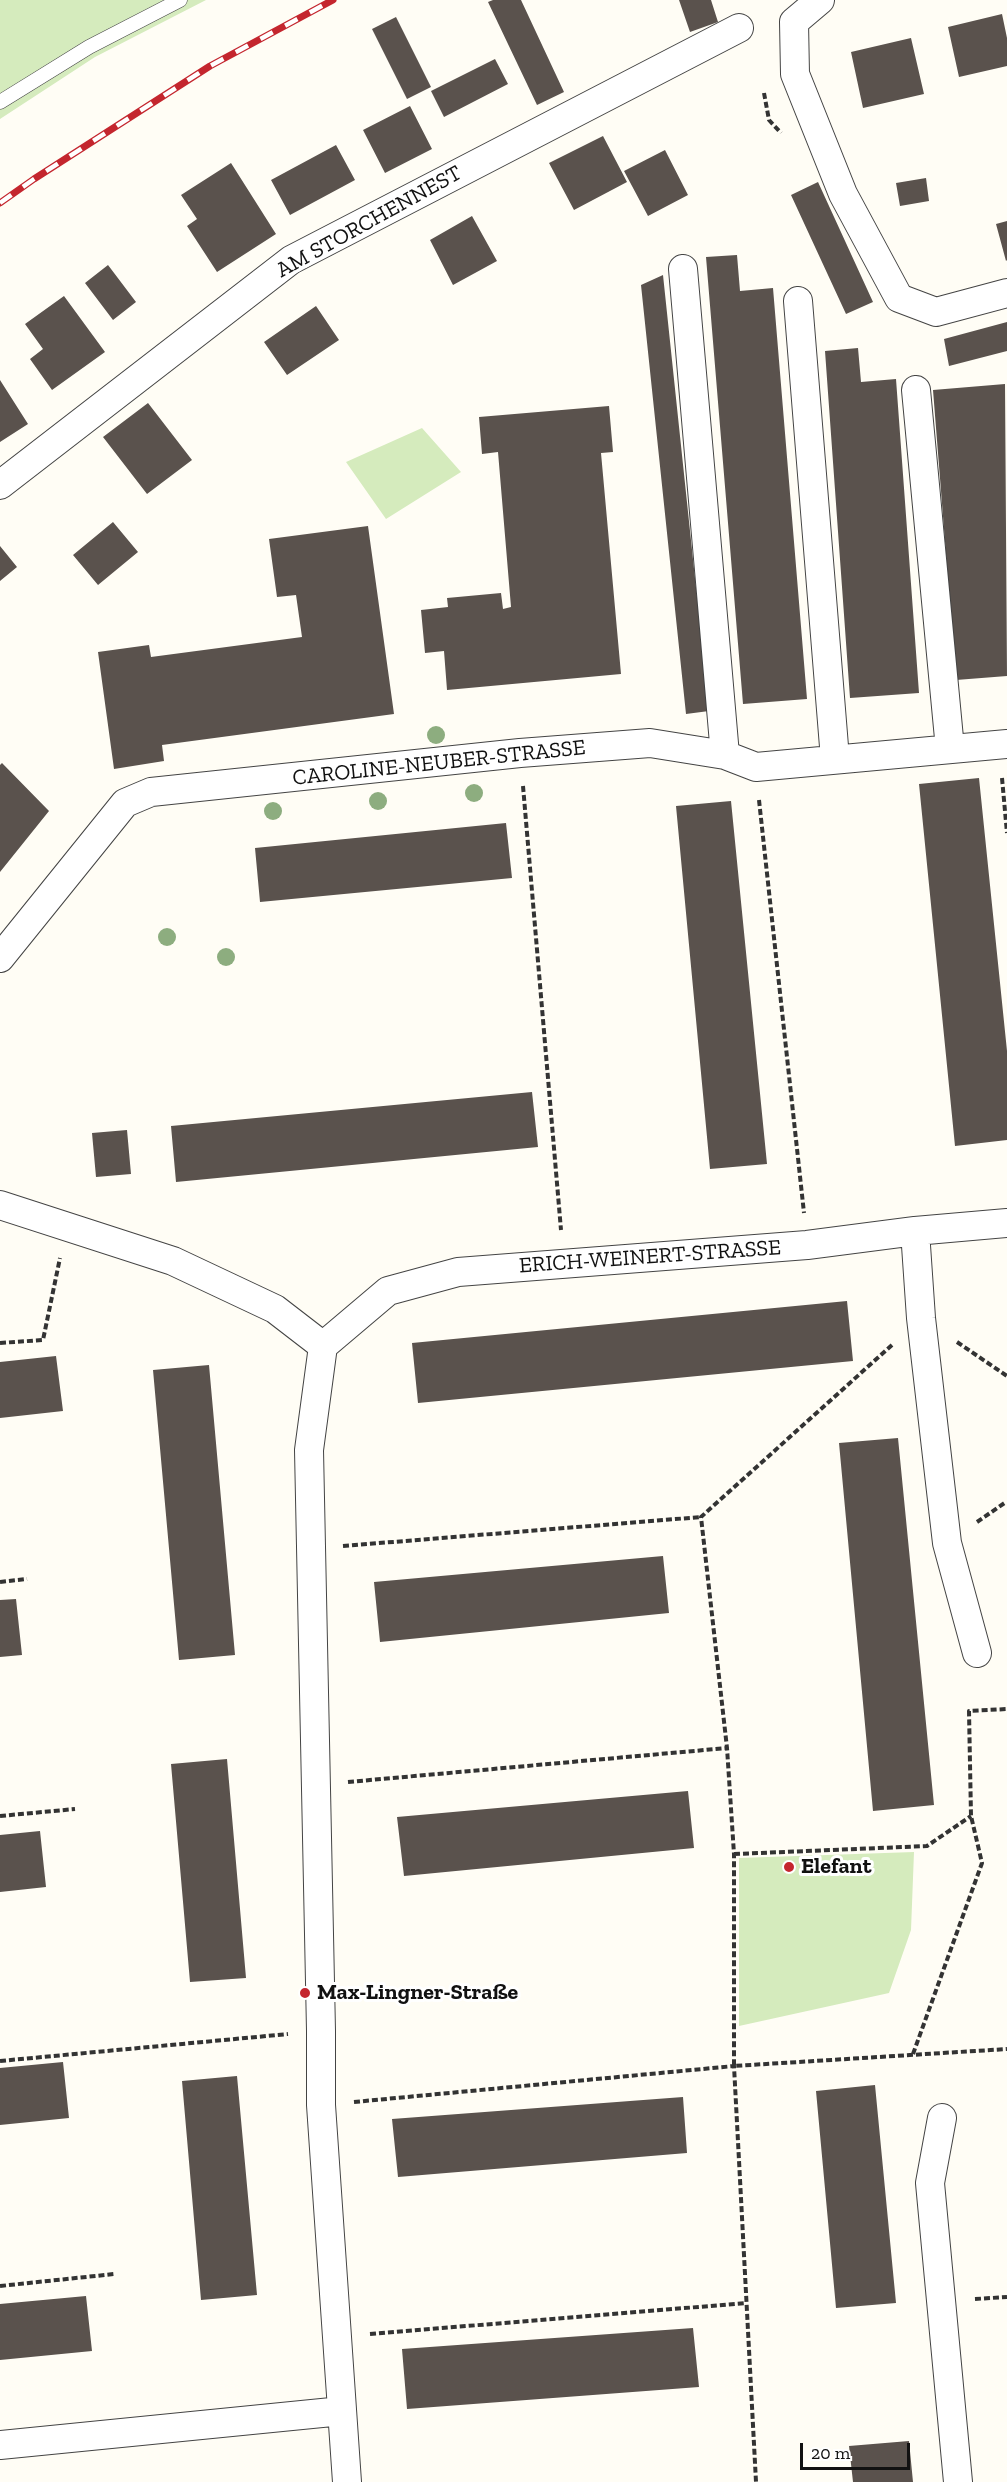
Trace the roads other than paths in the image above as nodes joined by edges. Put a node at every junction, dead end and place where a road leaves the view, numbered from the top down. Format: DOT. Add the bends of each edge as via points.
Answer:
graph roads {
  1 [pos="180,0"];
  2 [pos="820,0"];
  3 [pos="739,28"];
  4 [pos="0,102"];
  5 [pos="683,269"];
  6 [pos="1007,293"];
  7 [pos="798,301"];
  8 [pos="916,390"];
  9 [pos="0,485"];
  10 [pos="1003,744"];
  11 [pos="950,749"];
  12 [pos="725,755"];
  13 [pos="835,759"];
  14 [pos="0,958"];
  15 [pos="0,1205"];
  16 [pos="1007,1223"];
  17 [pos="915,1231"];
  18 [pos="323,1346"];
  19 [pos="977,1653"];
  20 [pos="942,2118"];
  21 [pos="342,2410"];
  22 [pos="0,2445"];
  23 [pos="347,2482"];
  24 [pos="958,2482"];
  1 -- 4 [label="lane" via="89,47"];
  2 -- 6 [label="street" via="794,22 795,74 843,194 899,298 936,312"];
  3 -- 9 [label="street, AM STORCHENNEST" via="291,260"];
  5 -- 12 [label="street"];
  7 -- 13 [label="street"];
  8 -- 11 [label="street"];
  10 -- 11 [label="street, CAROLINE-NEUBER-STRASSE"];
  11 -- 13 [label="street, CAROLINE-NEUBER-STRASSE"];
  12 -- 13 [label="street, CAROLINE-NEUBER-STRASSE" via="756,767"];
  12 -- 14 [label="street, CAROLINE-NEUBER-STRASSE" via="650,743 152,792 125,803"];
  15 -- 18 [label="street" via="194,1270 275,1309"];
  16 -- 17 [label="street, ERICH-WEINERT-STRASSE"];
  17 -- 18 [label="street, ERICH-WEINERT-STRASSE" via="807,1245 458,1272 388,1291"];
  17 -- 19 [label="street" via="947,1543"];
  18 -- 21 [label="street" via="309,1450 321,2105"];
  20 -- 24 [label="street" via="930,2183"];
  21 -- 22 [label="street"];
  21 -- 23 [label="street"];
}
